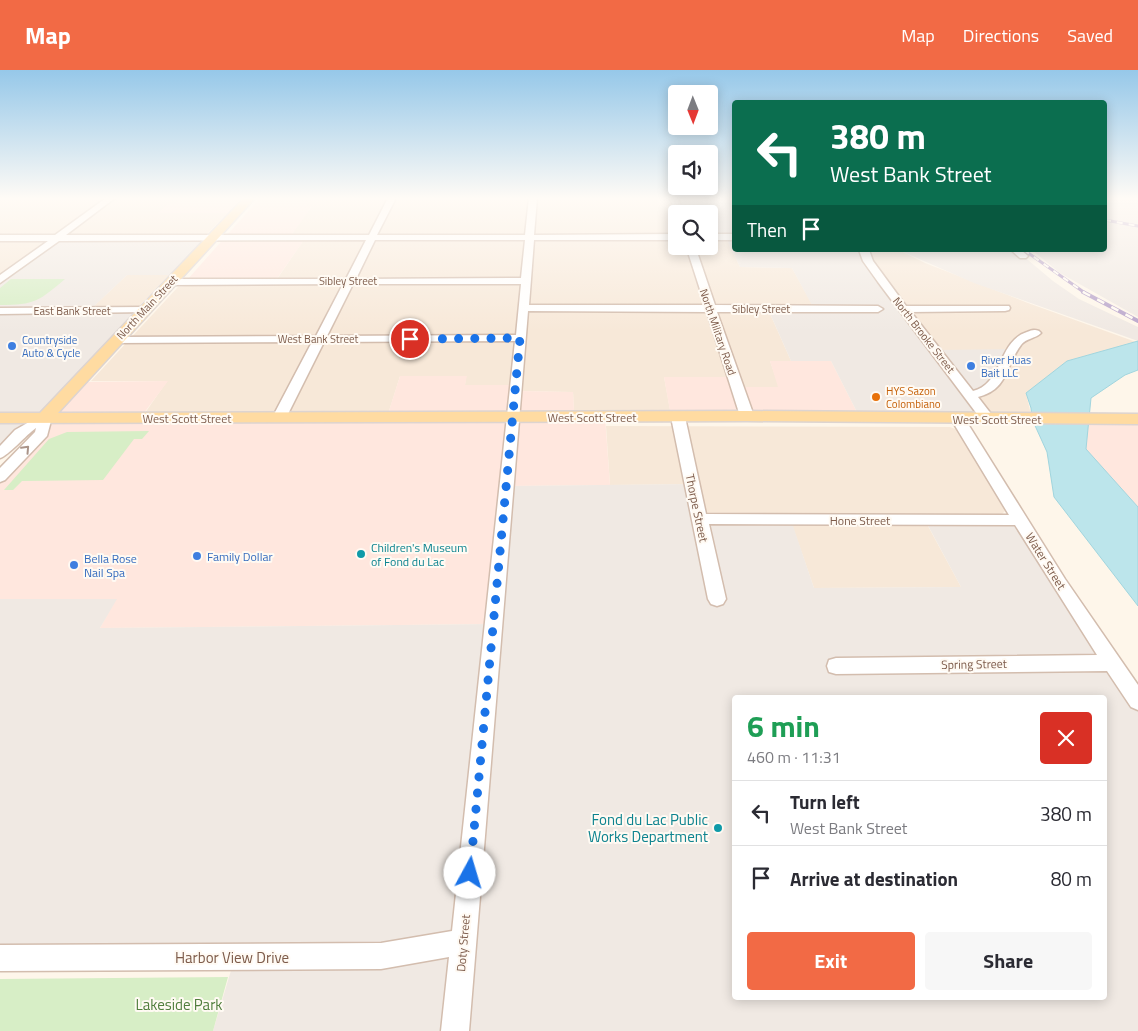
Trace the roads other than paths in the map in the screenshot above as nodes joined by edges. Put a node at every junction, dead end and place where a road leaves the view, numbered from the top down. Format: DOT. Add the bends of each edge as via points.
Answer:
graph roads {
  1 [pos="51,243"];
  2 [pos="206,243"];
  3 [pos="368,243"];
  4 [pos="530,243"];
  5 [pos="865,252"];
  6 [pos="693,255"];
  7 [pos="0,280"];
  8 [pos="526,281"];
  9 [pos="170,282"];
  10 [pos="348,282"];
  11 [pos="524,308"];
  12 [pos="878,308"];
  13 [pos="1004,308"];
  14 [pos="710,309"];
  15 [pos="904,309"];
  16 [pos="144,310"];
  17 [pos="0,311"];
  18 [pos="1036,333"];
  19 [pos="520,338"];
  20 [pos="319,339"];
  21 [pos="116,340"];
  22 [pos="970,395"];
  23 [pos="747,416"];
  24 [pos="45,417"];
  25 [pos="514,417"];
  26 [pos="678,417"];
  27 [pos="0,418"];
  28 [pos="279,418"];
  29 [pos="958,419"];
  30 [pos="988,419"];
  31 [pos="1138,419"];
  32 [pos="0,454"];
  33 [pos="0,477"];
  34 [pos="700,520"];
  35 [pos="1020,520"];
  36 [pos="717,599"];
  37 [pos="1111,663"];
  38 [pos="836,666"];
  39 [pos="1138,701"];
  40 [pos="463,942"];
  41 [pos="0,958"];
  42 [pos="455,1031"];
  1 -- 7 [label="street"];
  2 -- 9 [label="main road, North Main Street"];
  3 -- 10 [label="street"];
  4 -- 8 [label="street, Doty Street"];
  5 -- 15 [label="street, North Brooke Street" via="871,267"];
  6 -- 14 [label="street, North Military Road"];
  8 -- 10 [label="street, Sibley Street"];
  8 -- 11 [label="street, Doty Street"];
  9 -- 10 [label="street, Sibley Street"];
  9 -- 16 [label="main road, North Main Street"];
  10 -- 20 [label="street"];
  11 -- 14 [label="street, Sibley Street"];
  11 -- 19 [label="street, Doty Street"];
  12 -- 14 [label="street, Sibley Street"];
  13 -- 15 [label="street"];
  14 -- 23 [label="street, North Military Road"];
  15 -- 22 [label="street, North Brooke Street"];
  16 -- 17 [label="street, East Bank Street"];
  16 -- 21 [label="main road, North Main Street"];
  18 -- 22 [label="street" via="1022,337 1015,344 1000,375 987,392"];
  19 -- 20 [label="street, West Bank Street"];
  19 -- 25 [label="street, Doty Street"];
  20 -- 21 [label="street, West Bank Street"];
  20 -- 28 [label="street"];
  21 -- 24 [label="main road, North Main Street"];
  22 -- 30 [label="street, North Brooke Street"];
  23 -- 26 [label="main road, West Scott Street"];
  23 -- 29 [label="main road, West Scott Street"];
  24 -- 27 [label="main road, West Scott Street"];
  24 -- 28 [label="main road, West Scott Street"];
  24 -- 32 [label="street, North Main Street" via="20,433"];
  33 -- 24 [label="street, North Main Street, one-way" via="42,433"];
  25 -- 26 [label="main road, West Scott Street"];
  25 -- 28 [label="main road, West Scott Street"];
  25 -- 40 [label="street, Doty Street"];
  26 -- 34 [label="street, Thorpe Street"];
  29 -- 30 [label="main road, West Scott Street"];
  29 -- 35 [label="street, Water Street"];
  30 -- 31 [label="main road, West Scott Street"];
  34 -- 35 [label="street, Hone Street"];
  34 -- 36 [label="street, Thorpe Street"];
  35 -- 37 [label="street, Water Street"];
  37 -- 38 [label="street, Spring Street"];
  37 -- 39 [label="street, Water Street"];
  40 -- 41 [label="street, Harbor View Drive" via="381,956"];
  40 -- 42 [label="street, Doty Street"];
}
